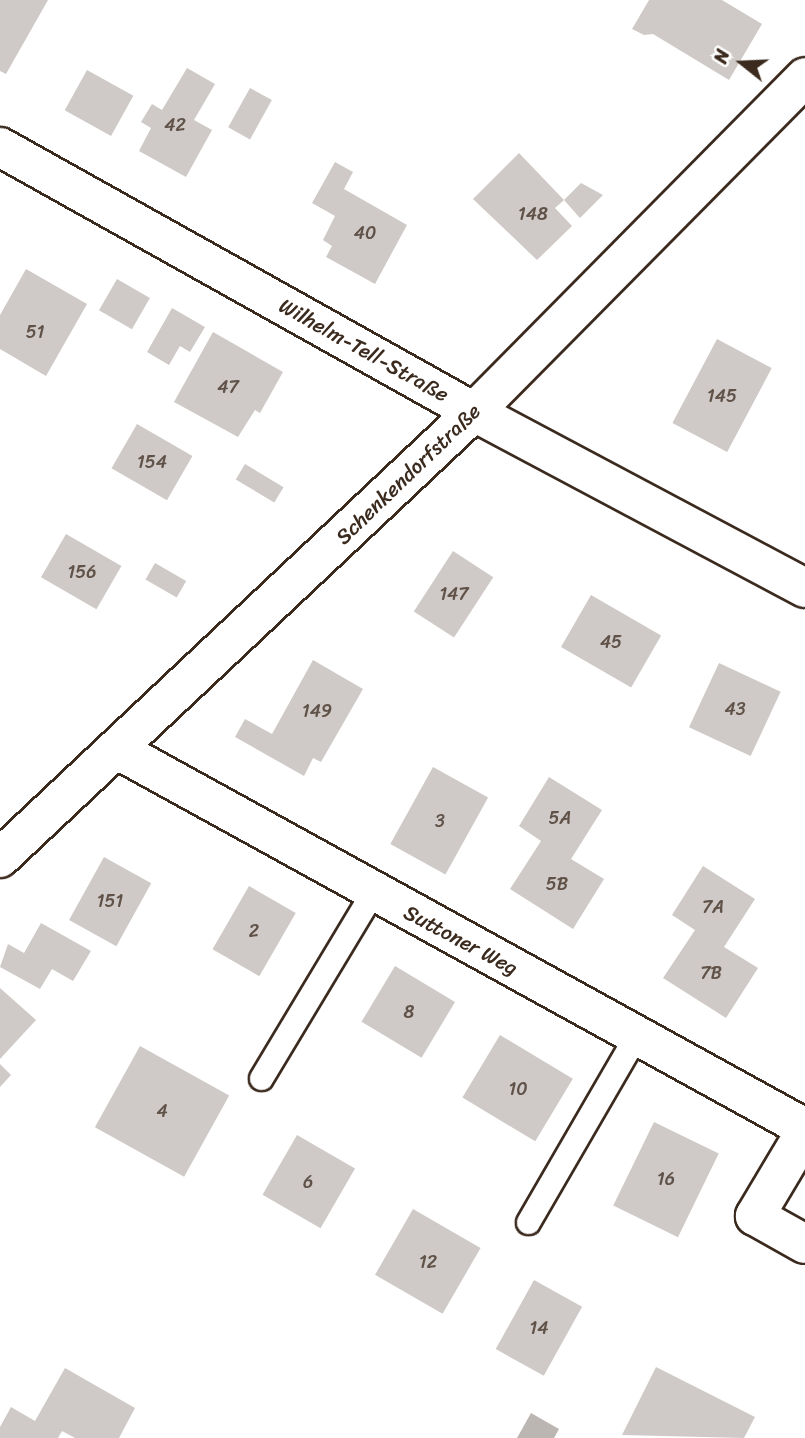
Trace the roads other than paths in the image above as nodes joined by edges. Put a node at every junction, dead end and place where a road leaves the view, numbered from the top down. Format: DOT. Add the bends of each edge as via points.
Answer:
graph roads {
  1 [pos="805,77"];
  2 [pos="0,147"];
  3 [pos="474,412"];
  4 [pos="805,589"];
  5 [pos="118,750"];
  6 [pos="5,845"];
  7 [pos="372,893"];
  8 [pos="638,1032"];
  9 [pos="261,1078"];
  10 [pos="805,1130"];
  11 [pos="528,1222"];
  12 [pos="805,1244"];
  1 -- 3 [label="street, Schenkendorfstraße"];
  2 -- 3 [label="street, Wilhelm-Tell-Straße"];
  3 -- 4 [label="street, Wilhelm-Tell-Straße"];
  3 -- 5 [label="street, Schenkendorfstraße"];
  5 -- 6 [label="street, Schenkendorfstraße"];
  5 -- 7 [label="street, Suttoner Weg"];
  7 -- 8 [label="street, Suttoner Weg"];
  7 -- 9 [label="lane"];
  8 -- 10 [label="street, Suttoner Weg"];
  8 -- 11 [label="lane"];
  10 -- 12 [label="street" via="755,1216"];
}
